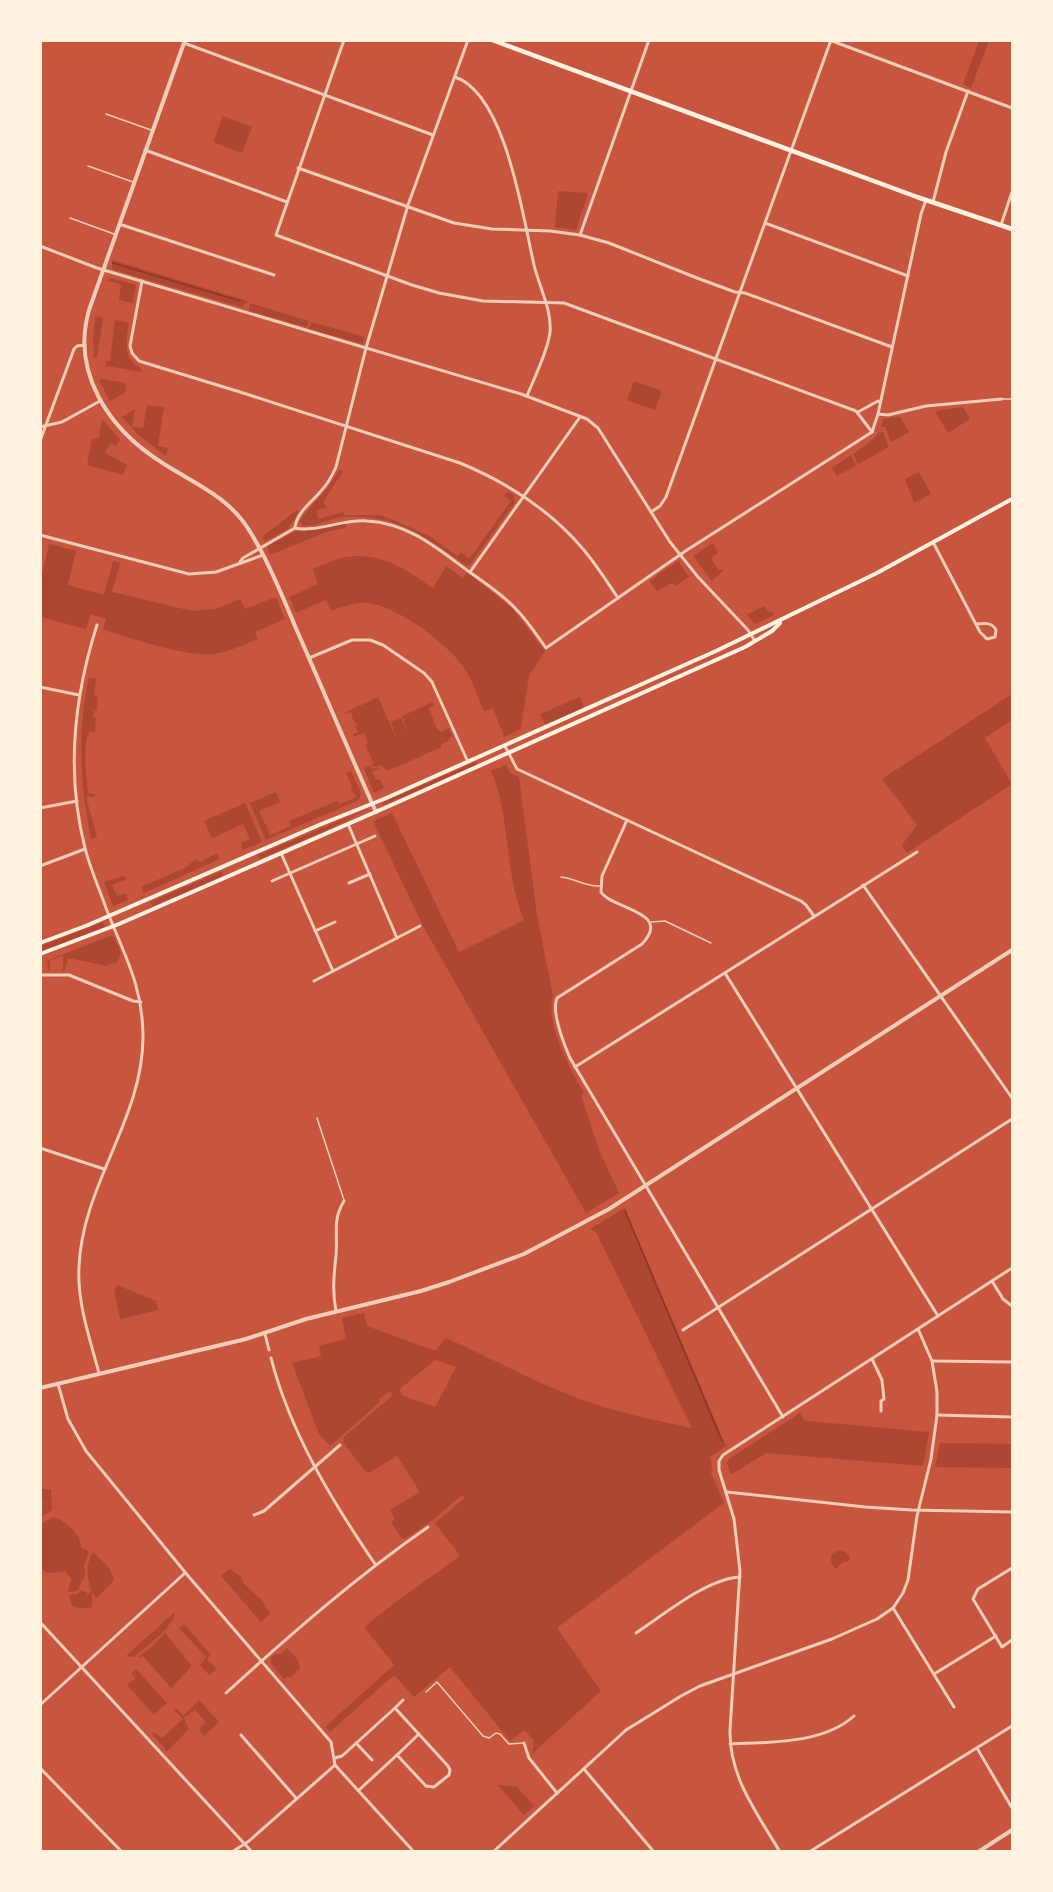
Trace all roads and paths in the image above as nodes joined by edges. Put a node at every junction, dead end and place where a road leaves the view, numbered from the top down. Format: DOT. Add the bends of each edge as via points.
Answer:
graph roads {
  1 [pos="344,40"];
  2 [pos="468,40"];
  3 [pos="492,40"];
  4 [pos="649,40"];
  5 [pos="831,41"];
  6 [pos="184,42"];
  7 [pos="455,77"];
  8 [pos="968,91"];
  9 [pos="631,92"];
  10 [pos="324,95"];
  11 [pos="1012,108"];
  12 [pos="106,114"];
  13 [pos="152,131"];
  14 [pos="433,135"];
  15 [pos="145,150"];
  16 [pos="791,150"];
  17 [pos="88,166"];
  18 [pos="298,168"];
  19 [pos="134,182"];
  20 [pos="1012,192"];
  21 [pos="926,200"];
  22 [pos="287,202"];
  23 [pos="933,202"];
  24 [pos="407,207"];
  25 [pos="70,218"];
  26 [pos="765,223"];
  27 [pos="118,224"];
  28 [pos="1001,225"];
  29 [pos="1012,229"];
  30 [pos="526,230"];
  31 [pos="115,234"];
  32 [pos="580,235"];
  33 [pos="40,246"];
  34 [pos="103,270"];
  35 [pos="274,275"];
  36 [pos="386,276"];
  37 [pos="908,276"];
  38 [pos="142,281"];
  39 [pos="740,292"];
  40 [pos="544,302"];
  41 [pos="85,345"];
  42 [pos="892,347"];
  43 [pos="366,348"];
  44 [pos="716,359"];
  45 [pos="527,396"];
  46 [pos="1002,399"];
  47 [pos="1012,399"];
  48 [pos="100,401"];
  49 [pos="880,402"];
  50 [pos="858,412"];
  51 [pos="878,414"];
  52 [pos="580,416"];
  53 [pos="46,426"];
  54 [pos="347,426"];
  55 [pos="40,427"];
  56 [pos="872,432"];
  57 [pos="40,441"];
  58 [pos="523,497"];
  59 [pos="1012,499"];
  60 [pos="651,512"];
  61 [pos="295,528"];
  62 [pos="40,535"];
  63 [pos="933,542"];
  64 [pos="260,548"];
  65 [pos="263,555"];
  66 [pos="681,555"];
  67 [pos="240,562"];
  68 [pos="470,572"];
  69 [pos="618,598"];
  70 [pos="782,621"];
  71 [pos="976,624"];
  72 [pos="97,625"];
  73 [pos="751,634"];
  74 [pos="755,641"];
  75 [pos="716,651"];
  76 [pos="309,658"];
  77 [pos="719,658"];
  78 [pos="668,673"];
  79 [pos="671,680"];
  80 [pos="40,687"];
  81 [pos="79,695"];
  82 [pos="606,701"];
  83 [pos="609,708"];
  84 [pos="505,746"];
  85 [pos="508,753"];
  86 [pos="468,762"];
  87 [pos="76,801"];
  88 [pos="373,804"];
  89 [pos="40,808"];
  90 [pos="376,812"];
  91 [pos="627,820"];
  92 [pos="348,824"];
  93 [pos="375,836"];
  94 [pos="357,844"];
  95 [pos="85,849"];
  96 [pos="917,852"];
  97 [pos="281,853"];
  98 [pos="252,854"];
  99 [pos="257,864"];
  100 [pos="40,866"];
  101 [pos="225,866"];
  102 [pos="290,873"];
  103 [pos="370,874"];
  104 [pos="229,876"];
  105 [pos="561,877"];
  106 [pos="272,881"];
  107 [pos="349,883"];
  108 [pos="863,885"];
  109 [pos="600,886"];
  110 [pos="144,901"];
  111 [pos="149,911"];
  112 [pos="110,916"];
  113 [pos="814,916"];
  114 [pos="335,922"];
  115 [pos="650,922"];
  116 [pos="114,926"];
  117 [pos="420,926"];
  118 [pos="315,931"];
  119 [pos="397,938"];
  120 [pos="40,943"];
  121 [pos="711,943"];
  122 [pos="1012,950"];
  123 [pos="40,954"];
  124 [pos="333,971"];
  125 [pos="724,973"];
  126 [pos="40,975"];
  127 [pos="314,981"];
  128 [pos="940,996"];
  129 [pos="141,1002"];
  130 [pos="575,1067"];
  131 [pos="797,1089"];
  132 [pos="1012,1098"];
  133 [pos="317,1118"];
  134 [pos="1012,1119"];
  135 [pos="40,1148"];
  136 [pos="104,1169"];
  137 [pos="646,1185"];
  138 [pos="344,1201"];
  139 [pos="872,1210"];
  140 [pos="1012,1268"];
  141 [pos="992,1281"];
  142 [pos="1012,1306"];
  143 [pos="718,1308"];
  144 [pos="336,1311"];
  145 [pos="938,1316"];
  146 [pos="918,1329"];
  147 [pos="683,1330"];
  148 [pos="265,1334"];
  149 [pos="269,1350"];
  150 [pos="271,1358"];
  151 [pos="872,1359"];
  152 [pos="932,1360"];
  153 [pos="1012,1362"];
  154 [pos="99,1374"];
  155 [pos="58,1384"];
  156 [pos="40,1388"];
  157 [pos="881,1411"];
  158 [pos="937,1415"];
  159 [pos="783,1417"];
  160 [pos="1012,1417"];
  161 [pos="340,1445"];
  162 [pos="315,1467"];
  163 [pos="727,1492"];
  164 [pos="918,1510"];
  165 [pos="1012,1512"];
  166 [pos="254,1515"];
  167 [pos="428,1527"];
  168 [pos="375,1564"];
  169 [pos="1012,1568"];
  170 [pos="185,1573"];
  171 [pos="740,1577"];
  172 [pos="893,1608"];
  173 [pos="40,1622"];
  174 [pos="636,1633"];
  175 [pos="996,1636"];
  176 [pos="1012,1640"];
  177 [pos="261,1661"];
  178 [pos="81,1667"];
  179 [pos="734,1674"];
  180 [pos="934,1674"];
  181 [pos="426,1692"];
  182 [pos="226,1693"];
  183 [pos="403,1700"];
  184 [pos="40,1705"];
  185 [pos="954,1707"];
  186 [pos="395,1708"];
  187 [pos="854,1716"];
  188 [pos="1012,1726"];
  189 [pos="419,1734"];
  190 [pos="241,1735"];
  191 [pos="356,1743"];
  192 [pos="524,1743"];
  193 [pos="730,1744"];
  194 [pos="977,1748"];
  195 [pos="397,1755"];
  196 [pos="334,1758"];
  197 [pos="372,1760"];
  198 [pos="335,1765"];
  199 [pos="40,1768"];
  200 [pos="584,1769"];
  201 [pos="358,1791"];
  202 [pos="557,1793"];
  203 [pos="296,1798"];
  204 [pos="1012,1808"];
  205 [pos="1012,1830"];
  206 [pos="246,1844"];
  207 [pos="122,1851"];
  208 [pos="232,1851"];
  209 [pos="252,1851"];
  210 [pos="414,1851"];
  211 [pos="493,1851"];
  212 [pos="654,1851"];
  213 [pos="780,1851"];
  214 [pos="809,1851"];
  215 [pos="978,1851"];
  1 -- 10 [label="street"];
  2 -- 7 [label="street"];
  3 -- 9 [label="main road"];
  4 -- 9 [label="street"];
  5 -- 8 [label="street"];
  5 -- 16 [label="street"];
  6 -- 10 [label="street"];
  6 -- 13 [label="street"];
  7 -- 14 [label="street"];
  7 -- 30 [label="street" via="475,89 500,135"];
  8 -- 11 [label="street"];
  8 -- 23 [label="street"];
  9 -- 16 [label="main road"];
  9 -- 32 [label="street"];
  10 -- 14 [label="street"];
  10 -- 18 [label="street"];
  12 -- 13 [label="lane"];
  13 -- 15 [label="street"];
  14 -- 24 [label="street"];
  15 -- 19 [label="street"];
  15 -- 22 [label="street"];
  16 -- 21 [label="main road"];
  16 -- 26 [label="street"];
  17 -- 19 [label="lane"];
  18 -- 22 [label="street"];
  18 -- 24 [label="street"];
  19 -- 27 [label="street"];
  20 -- 28 [label="street"];
  21 -- 23 [label="main road"];
  21 -- 37 [label="street"];
  22 -- 36 [label="street" via="276,235"];
  23 -- 28 [label="main road"];
  24 -- 30 [label="street" via="474,227"];
  24 -- 36 [label="street"];
  25 -- 31 [label="lane"];
  26 -- 37 [label="street"];
  26 -- 39 [label="street"];
  27 -- 31 [label="street"];
  27 -- 35 [label="street"];
  28 -- 29 [label="main road"];
  30 -- 32 [label="street"];
  30 -- 40 [label="street"];
  31 -- 34 [label="street"];
  32 -- 39 [label="street"];
  33 -- 34 [label="street"];
  34 -- 38 [label="street"];
  34 -- 41 [label="street" via="87,317"];
  36 -- 40 [label="street" via="461,298"];
  36 -- 43 [label="street"];
  37 -- 42 [label="street"];
  38 -- 43 [label="street"];
  38 -- 54 [label="street" via="130,341 132,353 139,361"];
  39 -- 42 [label="street"];
  39 -- 44 [label="street"];
  40 -- 44 [label="street" via="564,303"];
  40 -- 45 [label="street" via="550,333"];
  41 -- 48 [label="street" via="88,372"];
  41 -- 53 [label="street" via="74,348"];
  42 -- 49 [label="street"];
  43 -- 45 [label="street"];
  43 -- 54 [label="street"];
  44 -- 50 [label="street"];
  44 -- 60 [label="street" via="663,502"];
  45 -- 52 [label="street"];
  46 -- 47 [label="lane"];
  46 -- 51 [label="street"];
  48 -- 53 [label="street" via="62,422"];
  48 -- 64 [label="street" via="117,426 145,451 229,505"];
  49 -- 50 [label="street"];
  49 -- 51 [label="street"];
  50 -- 56 [label="street"];
  51 -- 56 [label="street"];
  52 -- 58 [label="street"];
  52 -- 60 [label="street" via="598,428"];
  53 -- 55 [label="street"];
  53 -- 57 [label="street"];
  54 -- 58 [label="street" via="472,468"];
  54 -- 61 [label="street" via="334,472 302,511"];
  56 -- 66 [label="street"];
  58 -- 68 [label="street"];
  58 -- 69 [label="street" via="573,538"];
  59 -- 63 [label="main road"];
  60 -- 66 [label="street"];
  61 -- 64 [label="street"];
  61 -- 68 [label="street" via="314,529 357,520 387,524 419,536"];
  62 -- 67 [label="street" via="183,573 210,573"];
  63 -- 70 [label="main road"];
  63 -- 71 [label="street"];
  64 -- 65 [label="street"];
  64 -- 67 [label="street"];
  65 -- 67 [label="street"];
  65 -- 76 [label="street"];
  66 -- 69 [label="street"];
  66 -- 73 [label="street"];
  68 -- 69 [label="street" via="514,607 546,648"];
  70 -- 73 [label="main road"];
  70 -- 74 [label="main road"];
  71 -- 71 [label="street" via="983,637 995,637 996,630 991,624"];
  72 -- 81 [label="street"];
  73 -- 74 [label="street"];
  73 -- 75 [label="main road"];
  74 -- 77 [label="main road"];
  75 -- 77 [label="main road"];
  75 -- 78 [label="main road"];
  76 -- 86 [label="street" via="352,639 383,645 432,682"];
  76 -- 88 [label="street"];
  77 -- 79 [label="main road"];
  78 -- 79 [label="main road"];
  78 -- 82 [label="main road"];
  79 -- 83 [label="main road"];
  80 -- 81 [label="street"];
  81 -- 87 [label="street" via="74,753"];
  82 -- 83 [label="main road"];
  82 -- 84 [label="main road"];
  83 -- 85 [label="main road"];
  84 -- 85 [label="street"];
  84 -- 86 [label="main road"];
  85 -- 90 [label="main road"];
  85 -- 91 [label="street" via="517,769"];
  86 -- 88 [label="main road"];
  87 -- 89 [label="street"];
  87 -- 95 [label="street"];
  88 -- 90 [label="street"];
  88 -- 98 [label="main road"];
  90 -- 92 [label="main road"];
  91 -- 109 [label="street"];
  91 -- 113 [label="street" via="801,901"];
  92 -- 94 [label="street"];
  92 -- 97 [label="main road"];
  93 -- 94 [label="street"];
  94 -- 102 [label="street"];
  94 -- 103 [label="street"];
  95 -- 100 [label="street"];
  95 -- 112 [label="street"];
  96 -- 108 [label="street"];
  97 -- 99 [label="main road"];
  97 -- 102 [label="street"];
  98 -- 99 [label="main road"];
  98 -- 101 [label="main road"];
  99 -- 104 [label="main road"];
  101 -- 104 [label="main road"];
  101 -- 110 [label="main road"];
  102 -- 106 [label="street"];
  102 -- 118 [label="street"];
  103 -- 107 [label="street"];
  103 -- 119 [label="street"];
  104 -- 111 [label="main road"];
  105 -- 109 [label="lane"];
  108 -- 113 [label="street"];
  108 -- 128 [label="street"];
  109 -- 115 [label="street" via="608,900"];
  110 -- 111 [label="main road"];
  110 -- 112 [label="main road"];
  111 -- 116 [label="main road"];
  112 -- 116 [label="street"];
  112 -- 120 [label="main road"];
  113 -- 125 [label="street"];
  114 -- 118 [label="street"];
  115 -- 121 [label="lane" via="665,921"];
  115 -- 130 [label="street" via="650,932 642,944 557,998 555,1009 563,1041"];
  116 -- 123 [label="main road"];
  116 -- 129 [label="street"];
  117 -- 119 [label="street"];
  118 -- 124 [label="street"];
  119 -- 124 [label="street"];
  122 -- 128 [label="street"];
  124 -- 127 [label="street"];
  125 -- 130 [label="street"];
  125 -- 131 [label="street"];
  126 -- 129 [label="street" via="69,975"];
  128 -- 131 [label="street"];
  128 -- 132 [label="street"];
  129 -- 136 [label="street" via="141,1068 132,1102"];
  130 -- 137 [label="street"];
  131 -- 137 [label="street"];
  131 -- 139 [label="street"];
  133 -- 138 [label="lane"];
  134 -- 139 [label="street"];
  135 -- 136 [label="street"];
  136 -- 154 [label="street" via="86,1221 79,1266 81,1302"];
  137 -- 143 [label="street"];
  137 -- 144 [label="street" via="518,1256 449,1282"];
  138 -- 144 [label="street" via="335,1224 332,1284"];
  139 -- 143 [label="street"];
  139 -- 145 [label="street"];
  140 -- 141 [label="street"];
  141 -- 142 [label="street"];
  141 -- 145 [label="street"];
  143 -- 147 [label="street"];
  143 -- 159 [label="street"];
  144 -- 148 [label="street"];
  145 -- 146 [label="street"];
  146 -- 151 [label="street"];
  146 -- 152 [label="street"];
  148 -- 149 [label="street"];
  148 -- 154 [label="street"];
  150 -- 162 [label="street" via="284,1399"];
  151 -- 157 [label="street" via="883,1384"];
  151 -- 159 [label="street"];
  152 -- 153 [label="street"];
  152 -- 158 [label="street"];
  154 -- 155 [label="street"];
  155 -- 156 [label="street"];
  155 -- 170 [label="street" via="68,1419 80,1442"];
  158 -- 160 [label="street"];
  158 -- 164 [label="street"];
  159 -- 163 [label="street" via="723,1455 719,1470"];
  161 -- 162 [label="street"];
  162 -- 166 [label="street" via="264,1511"];
  162 -- 168 [label="street"];
  163 -- 164 [label="street"];
  163 -- 171 [label="street" via="738,1538"];
  164 -- 165 [label="street"];
  164 -- 172 [label="street" via="908,1580"];
  167 -- 168 [label="street"];
  168 -- 177 [label="street"];
  169 -- 175 [label="street" via="974,1595 974,1602"];
  170 -- 177 [label="street"];
  170 -- 178 [label="street"];
  171 -- 174 [label="street" via="713,1583"];
  171 -- 179 [label="street"];
  172 -- 179 [label="street" via="832,1639"];
  172 -- 180 [label="street"];
  173 -- 178 [label="street"];
  175 -- 176 [label="street" via="1002,1647"];
  175 -- 180 [label="street"];
  177 -- 182 [label="street"];
  177 -- 196 [label="street" via="331,1742"];
  178 -- 184 [label="street"];
  178 -- 206 [label="street"];
  179 -- 193 [label="street"];
  179 -- 200 [label="street" via="694,1689 648,1715"];
  180 -- 185 [label="street"];
  181 -- 192 [label="lane" via="437,1682 483,1736 489,1738 496,1733 509,1744"];
  183 -- 186 [label="street"];
  186 -- 189 [label="street"];
  186 -- 191 [label="street"];
  187 -- 193 [label="street" via="839,1727 810,1736"];
  188 -- 194 [label="street"];
  189 -- 195 [label="street"];
  189 -- 195 [label="street" via="448,1766 449,1775 430,1788"];
  190 -- 203 [label="street"];
  191 -- 196 [label="street"];
  191 -- 197 [label="street"];
  192 -- 202 [label="street" via="530,1758"];
  193 -- 213 [label="street" via="740,1782"];
  194 -- 204 [label="street"];
  194 -- 214 [label="street"];
  195 -- 201 [label="street"];
  196 -- 198 [label="street"];
  198 -- 201 [label="street"];
  198 -- 203 [label="street"];
  199 -- 207 [label="street"];
  200 -- 202 [label="street"];
  200 -- 212 [label="street"];
  201 -- 210 [label="street"];
  202 -- 211 [label="street"];
  203 -- 206 [label="street"];
  205 -- 215 [label="street"];
  206 -- 208 [label="street"];
  206 -- 209 [label="street"];
}
